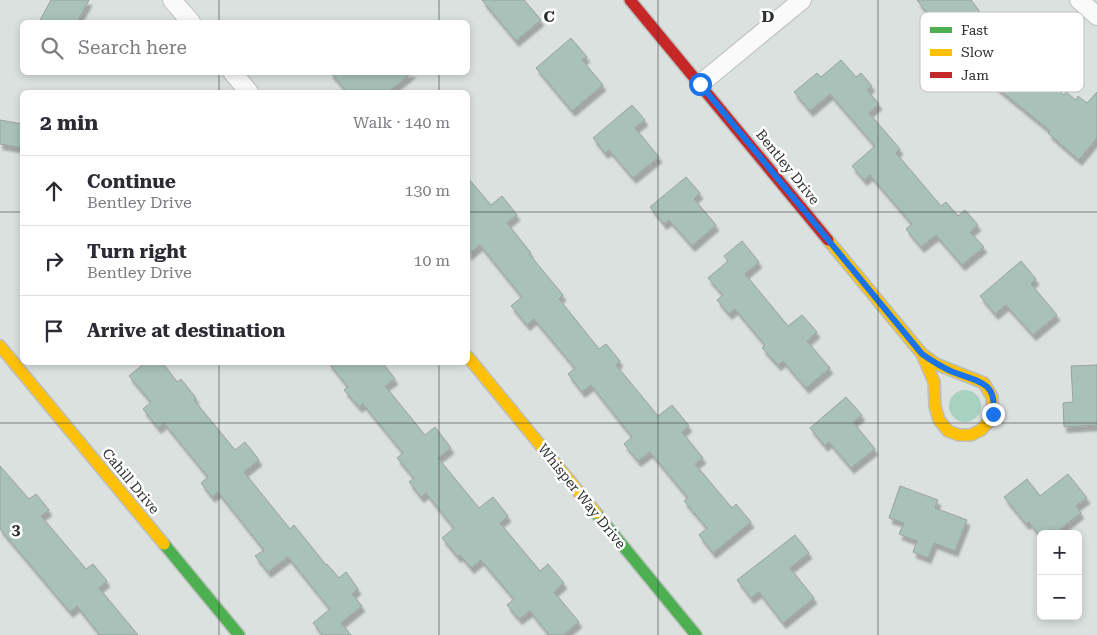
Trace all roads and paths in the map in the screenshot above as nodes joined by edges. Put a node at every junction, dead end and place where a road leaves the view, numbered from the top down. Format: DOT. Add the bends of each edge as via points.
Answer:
graph roads {
  1 [pos="172,0"];
  2 [pos="630,0"];
  3 [pos="802,0"];
  4 [pos="1079,0"];
  5 [pos="1097,16"];
  6 [pos="189,20"];
  7 [pos="234,75"];
  8 [pos="700,84"];
  9 [pos="246,90"];
  10 [pos="0,346"];
  11 [pos="922,354"];
  12 [pos="470,359"];
  13 [pos="239,635"];
  14 [pos="696,635"];
  1 -- 6 [label="street"];
  2 -- 8 [label="street, Bentley Drive"];
  3 -- 8 [label="street"];
  4 -- 5 [label="street"];
  7 -- 9 [label="street"];
  8 -- 11 [label="street, Bentley Drive"];
  10 -- 13 [label="street, Cahill Drive"];
  11 -- 11 [label="street, Bentley Drive" via="943,367 977,379 989,389 995,406 982,431 958,435 946,429 938,419 934,382"];
  12 -- 14 [label="street, Whisper Way Drive"];
}
